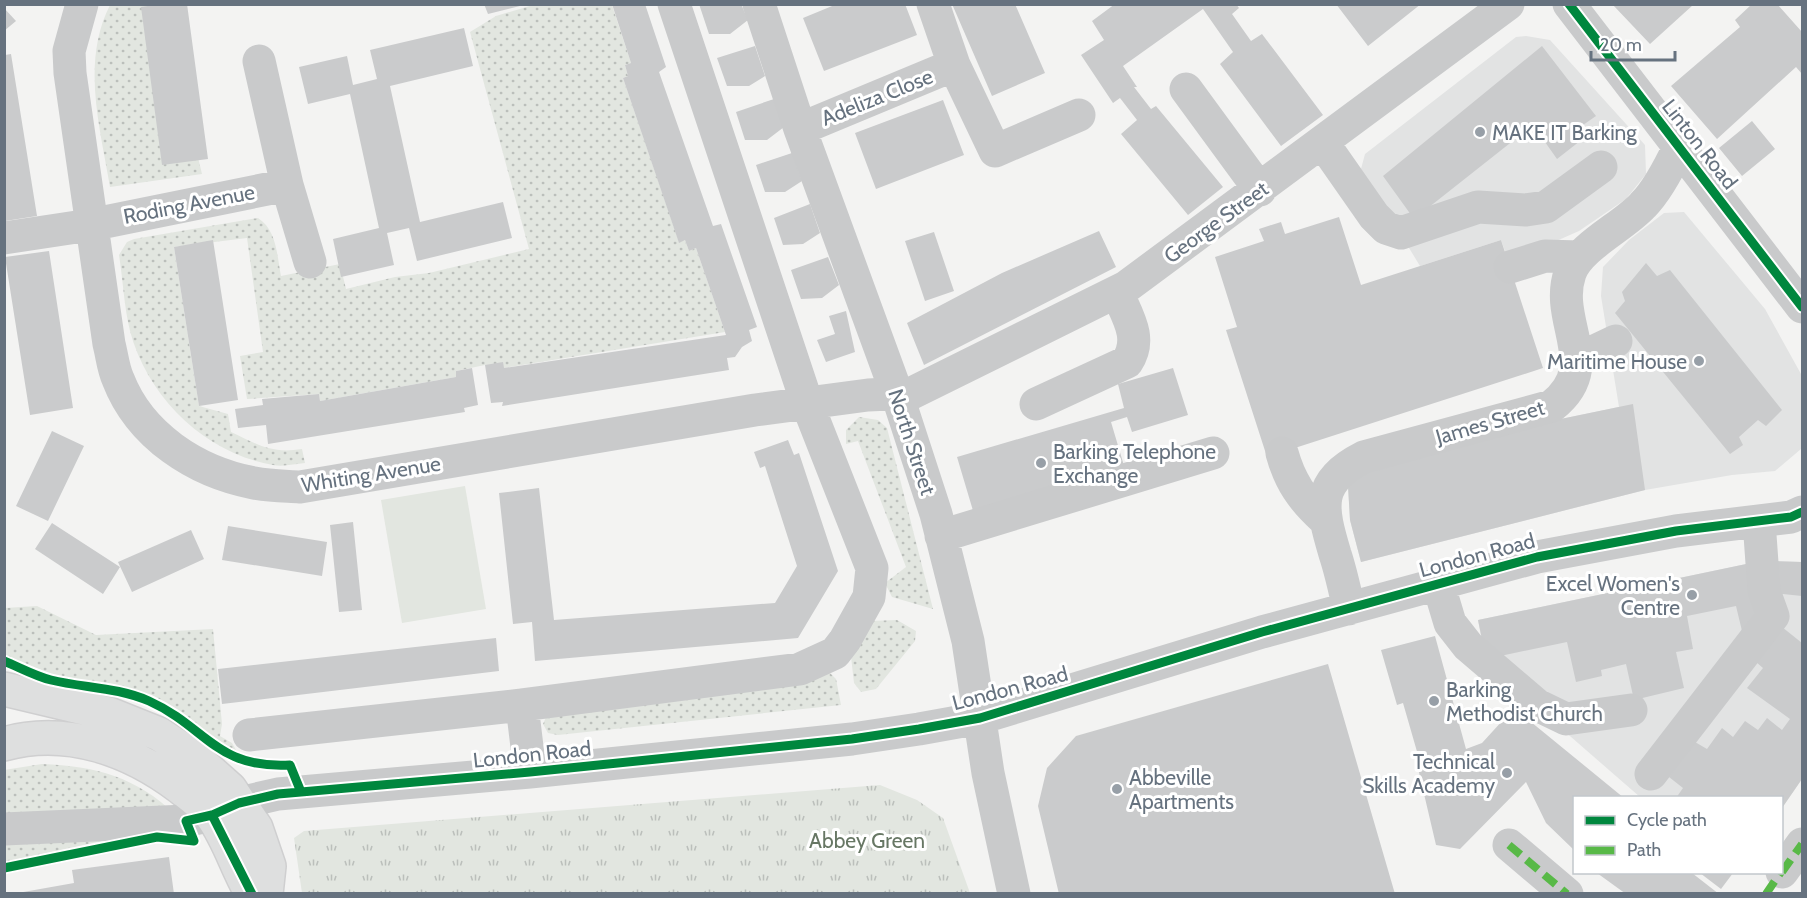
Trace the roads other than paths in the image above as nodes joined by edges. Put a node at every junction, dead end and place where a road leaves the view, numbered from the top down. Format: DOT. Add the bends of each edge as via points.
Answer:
graph roads {
  1 [pos="82,4"];
  2 [pos="674,4"];
  3 [pos="759,4"];
  4 [pos="933,4"];
  5 [pos="1508,4"];
  6 [pos="1569,4"];
  7 [pos="1595,4"];
  8 [pos="1596,38"];
  9 [pos="259,61"];
  10 [pos="954,65"];
  11 [pos="1186,89"];
  12 [pos="1079,115"];
  13 [pos="800,129"];
  14 [pos="1323,143"];
  15 [pos="1679,147"];
  16 [pos="1600,167"];
  17 [pos="287,185"];
  18 [pos="1260,190"];
  19 [pos="90,225"];
  20 [pos="4,238"];
  21 [pos="1579,257"];
  22 [pos="310,262"];
  23 [pos="1510,267"];
  24 [pos="1117,292"];
  25 [pos="1803,306"];
  26 [pos="1616,341"];
  27 [pos="1576,360"];
  28 [pos="897,394"];
  29 [pos="807,403"];
  30 [pos="1036,404"];
  31 [pos="1213,453"];
  32 [pos="1282,453"];
  33 [pos="1803,512"];
  34 [pos="1324,519"];
  35 [pos="1759,521"];
  36 [pos="942,536"];
  37 [pos="1438,583"];
  38 [pos="1349,609"];
  39 [pos="4,689"];
  40 [pos="522,705"];
  41 [pos="1631,710"];
  42 [pos="980,718"];
  43 [pos="249,735"];
  44 [pos="4,744"];
  45 [pos="530,772"];
  46 [pos="1651,774"];
  47 [pos="226,809"];
  48 [pos="4,829"];
  49 [pos="1509,844"];
  50 [pos="1803,844"];
  51 [pos="1783,869"];
  52 [pos="1780,874"];
  53 [pos="252,894"];
  54 [pos="266,894"];
  55 [pos="1014,894"];
  56 [pos="1567,894"];
  57 [pos="1766,894"];
  1 -- 19 [label="street, Whiting Avenue" via="69,51"];
  2 -- 29 [label="street"];
  3 -- 13 [label="street, North Street"];
  4 -- 10 [label="street"];
  5 -- 14 [label="street, George Street"];
  6 -- 8 [label="street, Linton Road"];
  7 -- 8 [label="street"];
  8 -- 15 [label="street, Linton Road"];
  9 -- 17 [label="street"];
  10 -- 12 [label="street" via="995,151"];
  10 -- 13 [label="street, Adeliza Close"];
  11 -- 18 [label="street"];
  13 -- 28 [label="street, North Street"];
  14 -- 16 [label="street" via="1374,216 1386,228 1401,233 1478,207 1546,207"];
  14 -- 18 [label="street, George Street"];
  15 -- 21 [label="street, James Street" via="1645,204"];
  15 -- 25 [label="street, Linton Road"];
  17 -- 19 [label="street, Roding Avenue"];
  17 -- 22 [label="street"];
  18 -- 24 [label="street, George Street"];
  19 -- 20 [label="street, Roding Avenue"];
  19 -- 29 [label="street, Whiting Avenue" via="117,379 137,415 185,457 254,483 300,487"];
  21 -- 23 [label="street" via="1545,256"];
  21 -- 27 [label="street, James Street" via="1570,273 1567,291"];
  24 -- 28 [label="street, George Street" via="912,393"];
  24 -- 30 [label="street" via="1135,334 1135,351 1128,362"];
  26 -- 27 [label="street"];
  27 -- 34 [label="street, James Street" via="1569,388 1552,406 1364,457 1347,466 1331,481 1323,498"];
  28 -- 29 [label="street, Whiting Avenue"];
  28 -- 36 [label="street, North Street"];
  29 -- 40 [label="street" via="872,568 873,582 861,616 835,652 800,669"];
  31 -- 36 [label="street"];
  32 -- 34 [label="street" via="1298,493"];
  33 -- 35 [label="street, London Road"];
  34 -- 38 [label="street, James Street"];
  35 -- 37 [label="street, London Road" via="1676,531 1560,553"];
  35 -- 46 [label="street" via="1764,591 1773,616"];
  36 -- 42 [label="street, North Street" via="968,641"];
  37 -- 38 [label="street, London Road"];
  37 -- 41 [label="street" via="1450,622 1468,645 1537,705 1566,718"];
  38 -- 42 [label="street, London Road"];
  39 -- 47 [label="main road" via="109,714 159,735 213,772"];
  40 -- 43 [label="street"];
  40 -- 45 [label="street"];
  42 -- 45 [label="street, London Road" via="852,739"];
  42 -- 55 [label="street, North Street"];
  44 -- 47 [label="main road" via="43,738 102,745 135,757"];
  45 -- 47 [label="street, London Road" via="278,794"];
  47 -- 48 [label="street, London Road" via="186,821"];
  47 -- 53 [label="main road"];
  47 -- 54 [label="main road" via="263,843 269,866"];
  49 -- 56 [label="street"];
  50 -- 51 [label="street"];
  52 -- 57 [label="street"];
}
